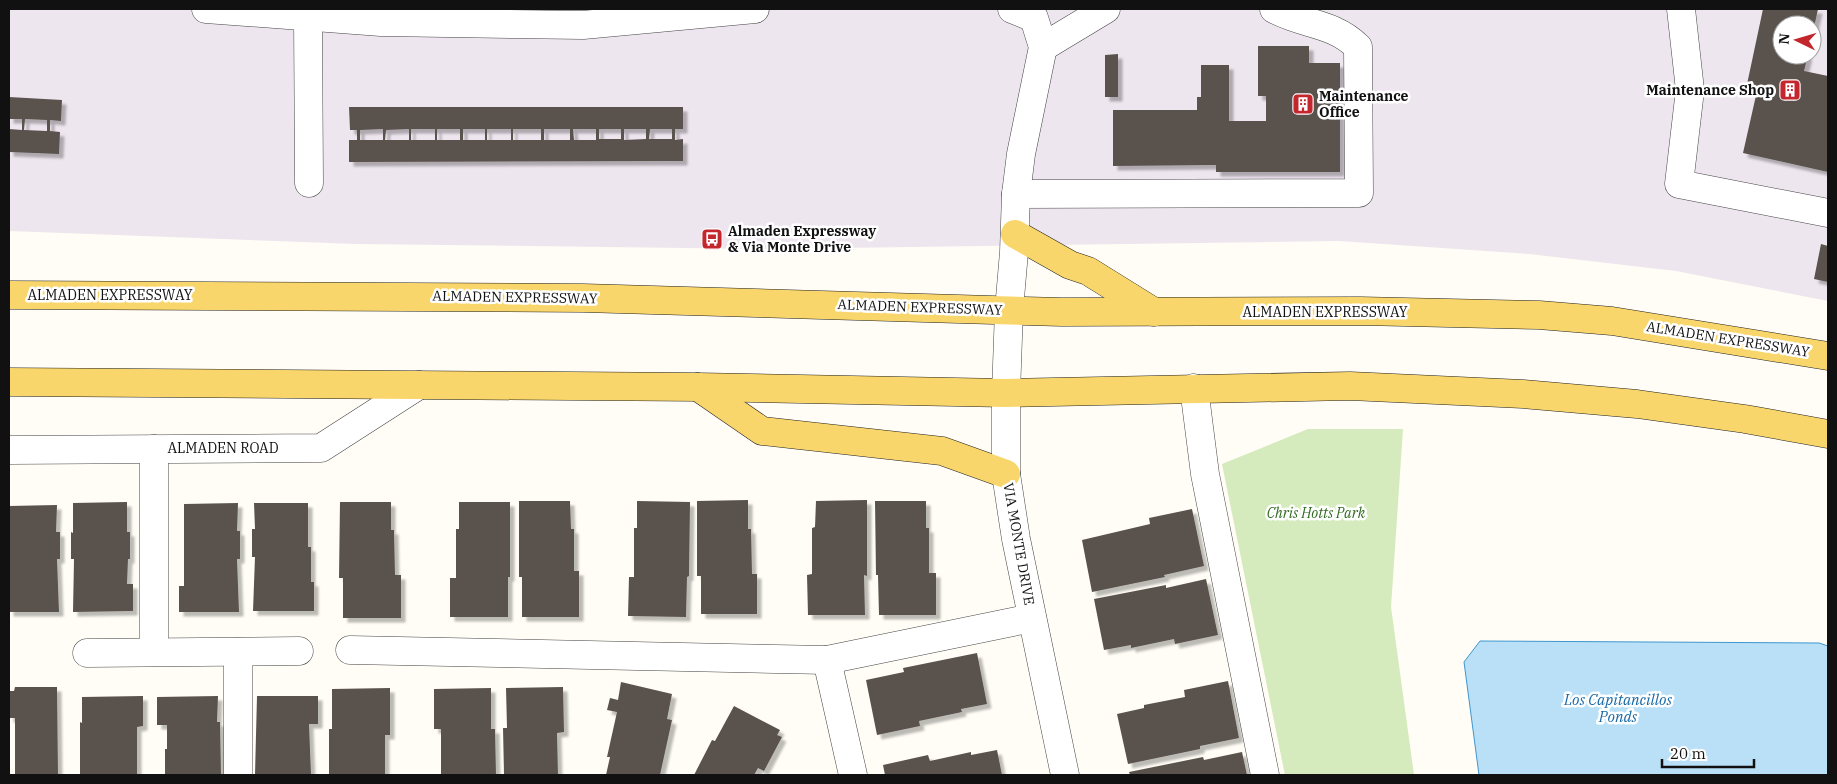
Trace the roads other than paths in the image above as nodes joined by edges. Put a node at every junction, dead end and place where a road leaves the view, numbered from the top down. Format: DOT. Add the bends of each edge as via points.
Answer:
graph roads {
  1 [pos="206,9"];
  2 [pos="755,9"];
  3 [pos="1012,9"];
  4 [pos="1106,9"];
  5 [pos="1274,9"];
  6 [pos="1681,9"];
  7 [pos="308,16"];
  8 [pos="1043,47"];
  9 [pos="309,183"];
  10 [pos="1016,194"];
  11 [pos="1828,213"];
  12 [pos="1015,234"];
  13 [pos="9,295"];
  14 [pos="1009,310"];
  15 [pos="1154,312"];
  16 [pos="1828,356"];
  17 [pos="9,382"];
  18 [pos="419,385"];
  19 [pos="698,387"];
  20 [pos="1194,388"];
  21 [pos="1006,393"];
  22 [pos="1828,434"];
  23 [pos="154,449"];
  24 [pos="9,450"];
  25 [pos="1006,474"];
  26 [pos="1032,618"];
  27 [pos="350,650"];
  28 [pos="299,651"];
  29 [pos="154,652"];
  30 [pos="238,652"];
  31 [pos="87,653"];
  32 [pos="828,660"];
  33 [pos="238,775"];
  34 [pos="854,775"];
  35 [pos="1065,775"];
  36 [pos="1265,775"];
  1 -- 7 [label="street"];
  2 -- 7 [label="street" via="582,25 381,22"];
  3 -- 8 [label="street" via="1034,18"];
  4 -- 8 [label="street"];
  5 -- 10 [label="street" via="1288,17 1322,25 1348,37 1358,47 1360,193"];
  6 -- 11 [label="street" via="1690,90 1679,184"];
  7 -- 9 [label="street"];
  8 -- 10 [label="street, VIA MONTE DRIVE"];
  10 -- 12 [label="street, VIA MONTE DRIVE"];
  12 -- 14 [label="street, VIA MONTE DRIVE"];
  12 -- 15 [label="main road" via="1070,265 1088,271"];
  13 -- 14 [label="main road, ALMADEN EXPRESSWAY" via="583,298"];
  14 -- 15 [label="main road, ALMADEN EXPRESSWAY"];
  14 -- 21 [label="street, VIA MONTE DRIVE"];
  15 -- 16 [label="main road, ALMADEN EXPRESSWAY" via="1539,314 1612,321"];
  17 -- 18 [label="main road"];
  18 -- 19 [label="main road"];
  18 -- 23 [label="street, ALMADEN ROAD" via="321,448"];
  19 -- 21 [label="main road"];
  19 -- 25 [label="main road" via="762,431 942,451"];
  20 -- 21 [label="main road"];
  20 -- 22 [label="main road" via="1350,386 1523,394 1637,404"];
  20 -- 36 [label="street" via="1205,474"];
  21 -- 25 [label="street, VIA MONTE DRIVE"];
  23 -- 24 [label="street, ALMADEN ROAD"];
  23 -- 29 [label="street"];
  25 -- 26 [label="street, VIA MONTE DRIVE"];
  26 -- 32 [label="street"];
  26 -- 35 [label="street, VIA MONTE DRIVE"];
  27 -- 32 [label="street"];
  28 -- 30 [label="street"];
  29 -- 30 [label="street"];
  29 -- 31 [label="street"];
  30 -- 33 [label="street"];
  32 -- 34 [label="street"];
}
